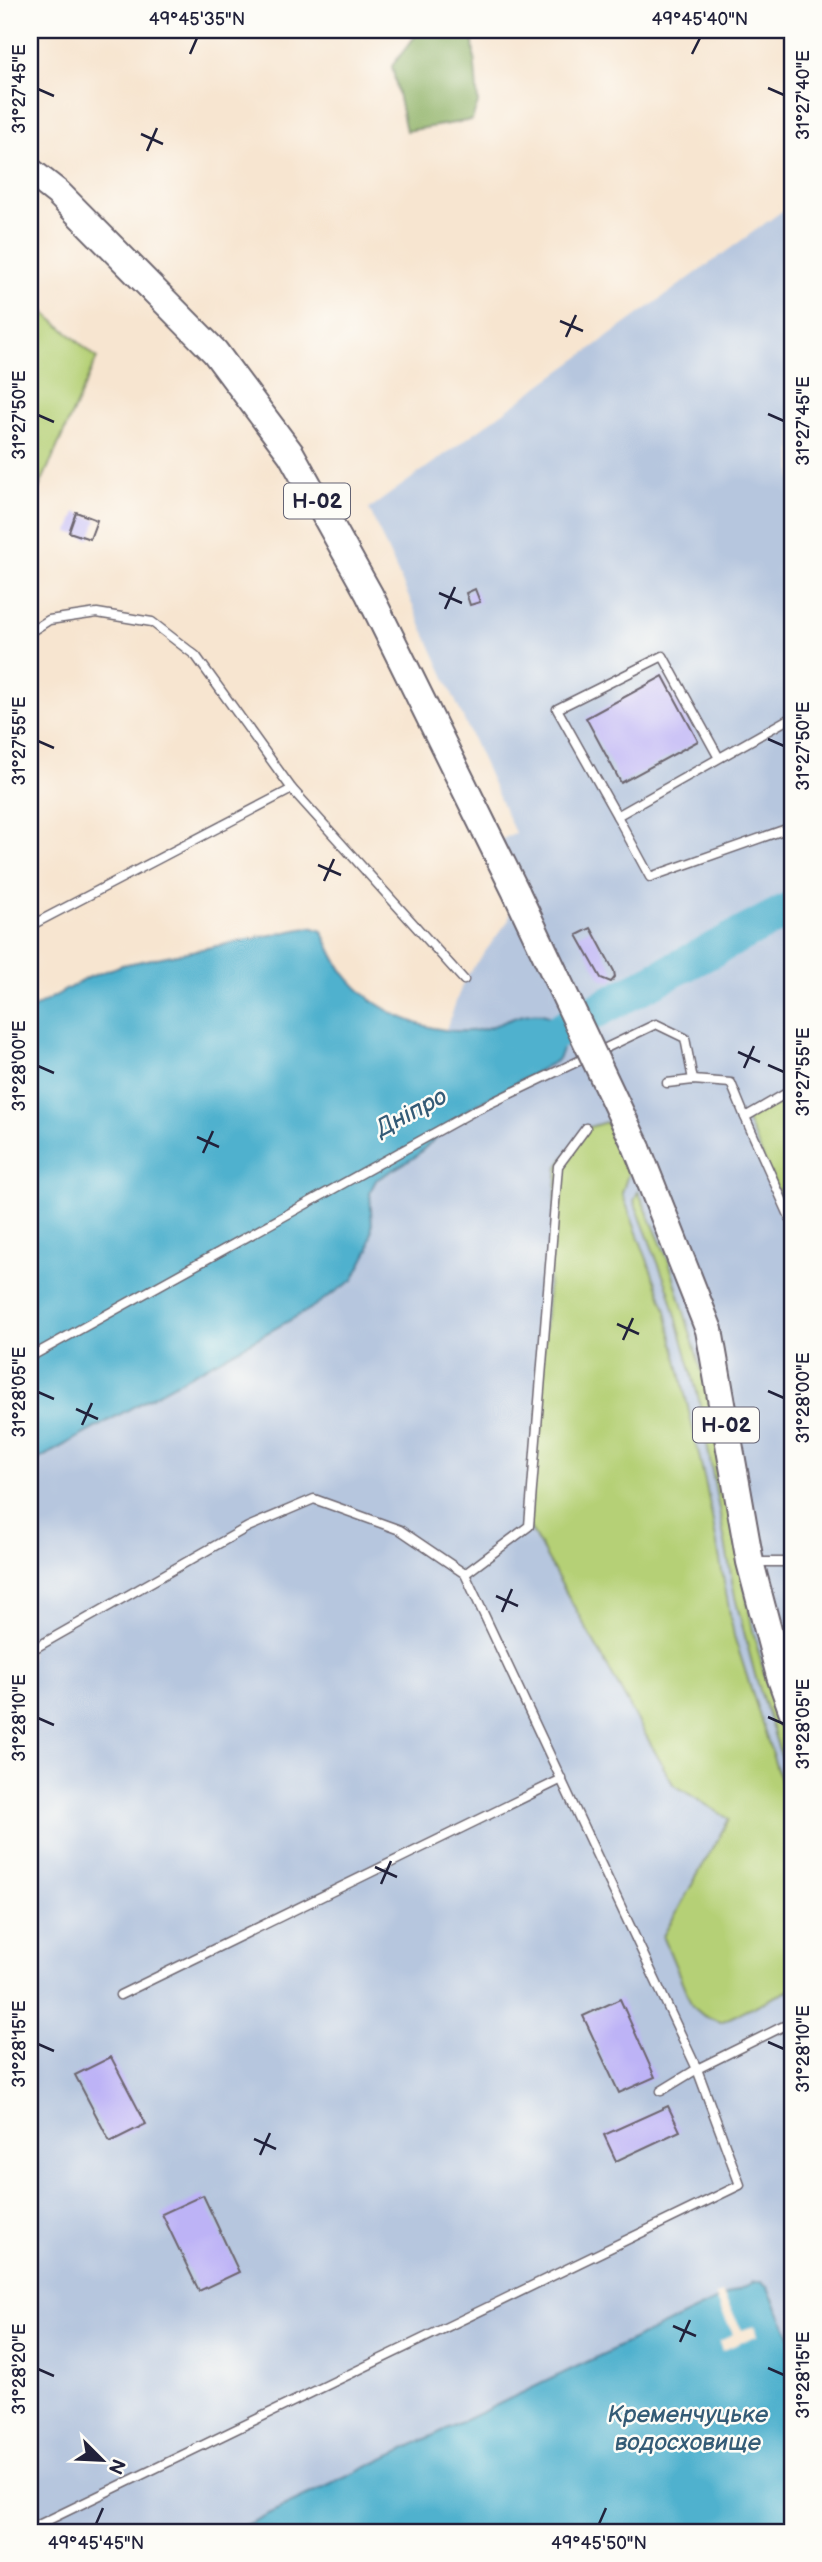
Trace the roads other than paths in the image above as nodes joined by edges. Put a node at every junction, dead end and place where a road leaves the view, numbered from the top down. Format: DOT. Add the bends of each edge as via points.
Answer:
graph roads {
  1 [pos="30,171"];
  2 [pos="30,632"];
  3 [pos="792,717"];
  4 [pos="719,758"];
  5 [pos="292,789"];
  6 [pos="617,816"];
  7 [pos="792,827"];
  8 [pos="30,926"];
  9 [pos="464,980"];
  10 [pos="692,1080"];
  11 [pos="667,1083"];
  12 [pos="792,1090"];
  13 [pos="745,1117"];
  14 [pos="586,1128"];
  15 [pos="792,1222"];
  16 [pos="30,1357"];
  17 [pos="750,1562"];
  18 [pos="792,1562"];
  19 [pos="465,1574"];
  20 [pos="30,1651"];
  21 [pos="792,1710"];
  22 [pos="562,1779"];
  23 [pos="120,1996"];
  24 [pos="792,2022"];
  25 [pos="698,2069"];
  26 [pos="661,2091"];
  27 [pos="30,2529"];
  1 -- 17 [label="main road, Н-02, bridge" via="58,193 215,352 291,454 369,594 637,1148 709,1330"];
  2 -- 5 [label="lane" via="49,620 97,613 152,622 196,656"];
  3 -- 4 [label="lane"];
  4 -- 6 [label="lane"];
  4 -- 6 [label="lane" via="663,656 557,709"];
  5 -- 8 [label="lane"];
  5 -- 9 [label="lane"];
  6 -- 7 [label="lane" via="650,877"];
  10 -- 11 [label="lane"];
  10 -- 13 [label="lane" via="731,1083"];
  10 -- 16 [label="lane" via="685,1038 656,1024 474,1111"];
  12 -- 13 [label="lane"];
  13 -- 15 [label="lane"];
  14 -- 19 [label="lane" via="558,1166 528,1526"];
  17 -- 18 [label="lane"];
  17 -- 21 [label="main road, Н-02"];
  19 -- 20 [label="lane" via="400,1530 314,1499 248,1527"];
  19 -- 22 [label="lane"];
  22 -- 23 [label="lane"];
  22 -- 25 [label="lane"];
  24 -- 25 [label="lane"];
  25 -- 26 [label="lane"];
  25 -- 27 [label="lane" via="740,2185"];
}
